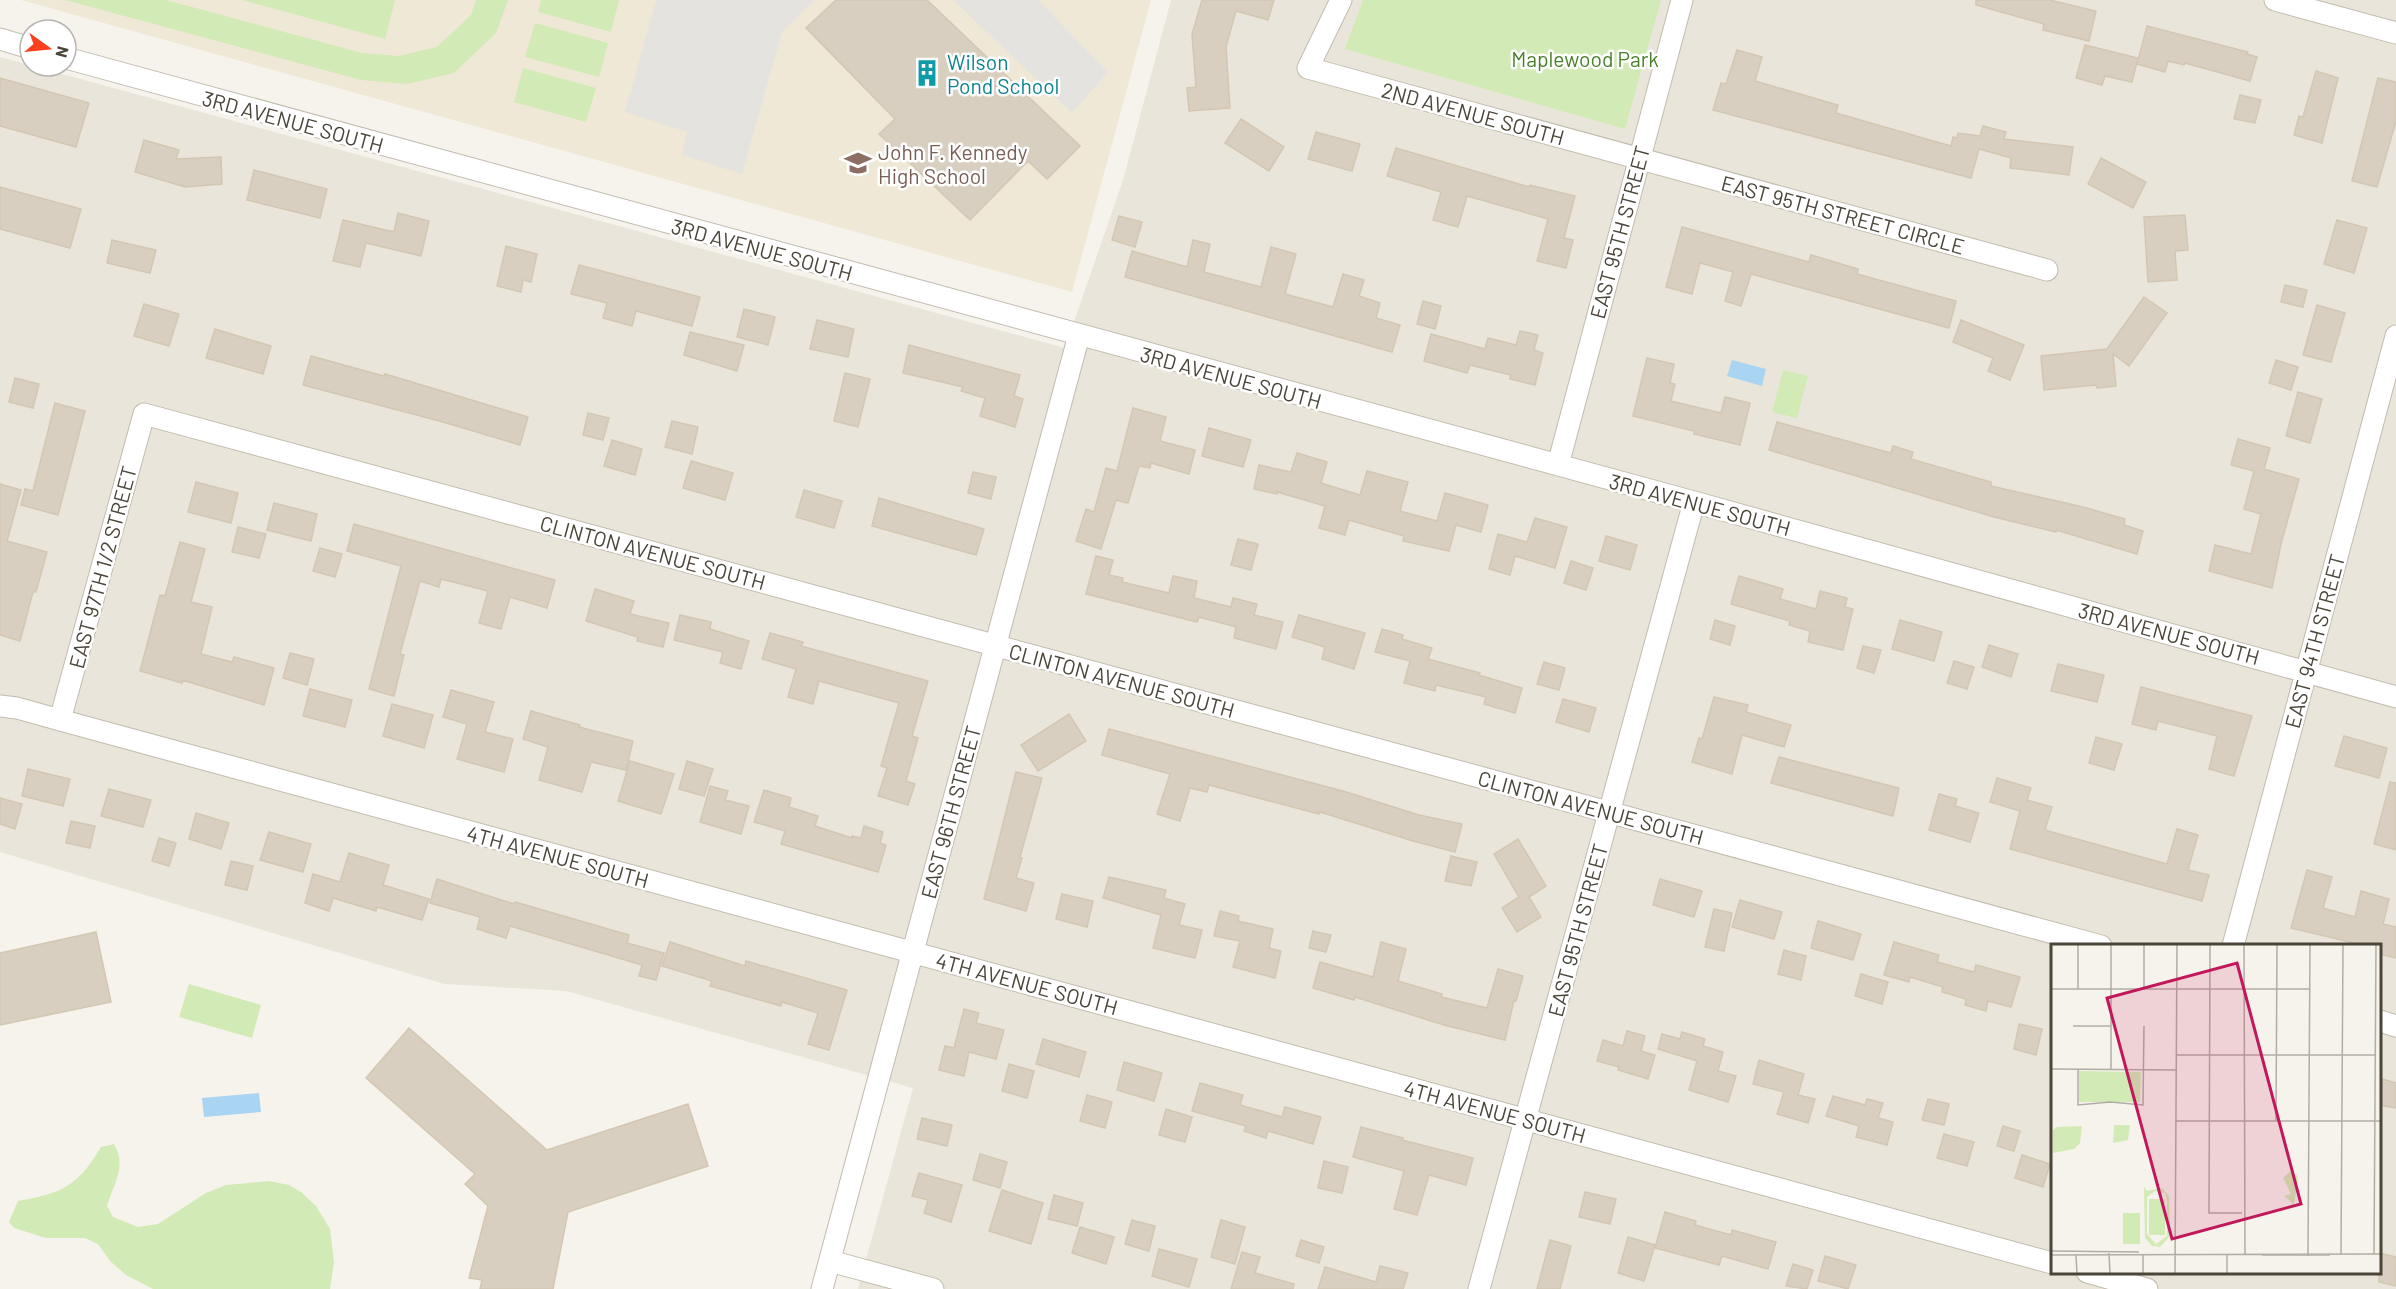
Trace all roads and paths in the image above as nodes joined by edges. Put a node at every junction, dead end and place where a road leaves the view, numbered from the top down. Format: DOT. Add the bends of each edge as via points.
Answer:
graph roads {
  1 [pos="1341,0"];
  2 [pos="1682,0"];
  3 [pos="2275,0"];
  4 [pos="2396,33"];
  5 [pos="0,39"];
  6 [pos="18,44"];
  7 [pos="78,61"];
  8 [pos="1638,159"];
  9 [pos="2047,270"];
  10 [pos="1079,336"];
  11 [pos="2396,336"];
  12 [pos="2392,368"];
  13 [pos="144,414"];
  14 [pos="1558,465"];
  15 [pos="1694,502"];
  16 [pos="995,645"];
  17 [pos="2306,672"];
  18 [pos="2396,696"];
  19 [pos="0,706"];
  20 [pos="60,720"];
  21 [pos="1609,812"];
  22 [pos="2097,944"];
  23 [pos="2233,944"];
  24 [pos="912,952"];
  25 [pos="2381,1022"];
  26 [pos="2396,1026"];
  27 [pos="1526,1119"];
  28 [pos="830,1261"];
  29 [pos="2051,1263"];
  30 [pos="2096,1274"];
  31 [pos="2144,1284"];
  32 [pos="822,1289"];
  33 [pos="933,1289"];
  34 [pos="1479,1289"];
  1 -- 8 [label="street, 2ND AVENUE SOUTH" via="1308,68"];
  2 -- 8 [label="street, EAST 95TH STREET"];
  3 -- 4 [label="street"];
  5 -- 6 [label="street"];
  7 -- 10 [label="street, 3RD AVENUE SOUTH"];
  8 -- 9 [label="street, EAST 95TH STREET CIRCLE"];
  8 -- 14 [label="street, EAST 95TH STREET"];
  10 -- 14 [label="street, 3RD AVENUE SOUTH"];
  10 -- 16 [label="street, EAST 96TH STREET"];
  11 -- 12 [label="street, EAST 94TH STREET"];
  12 -- 17 [label="street, EAST 94TH STREET"];
  13 -- 16 [label="street, CLINTON AVENUE SOUTH"];
  13 -- 20 [label="street, EAST 97TH 1/2 STREET"];
  14 -- 15 [label="street, 3RD AVENUE SOUTH"];
  15 -- 17 [label="street, 3RD AVENUE SOUTH"];
  15 -- 21 [label="street, EAST 95TH STREET"];
  16 -- 21 [label="street, CLINTON AVENUE SOUTH"];
  16 -- 24 [label="street, EAST 96TH STREET"];
  17 -- 18 [label="street, 3RD AVENUE SOUTH"];
  17 -- 23 [label="street, EAST 94TH STREET"];
  19 -- 20 [label="street, 4TH AVENUE SOUTH"];
  20 -- 24 [label="street, 4TH AVENUE SOUTH"];
  21 -- 22 [label="street, CLINTON AVENUE SOUTH"];
  21 -- 27 [label="street, EAST 95TH STREET"];
  24 -- 27 [label="street, 4TH AVENUE SOUTH"];
  24 -- 28 [label="street, EAST 96TH STREET"];
  25 -- 26 [label="street"];
  27 -- 29 [label="street, 4TH AVENUE SOUTH"];
  27 -- 34 [label="street, EAST 95TH STREET"];
  28 -- 32 [label="street, EAST 96TH STREET"];
  28 -- 33 [label="street"];
  30 -- 31 [label="street"];
}
